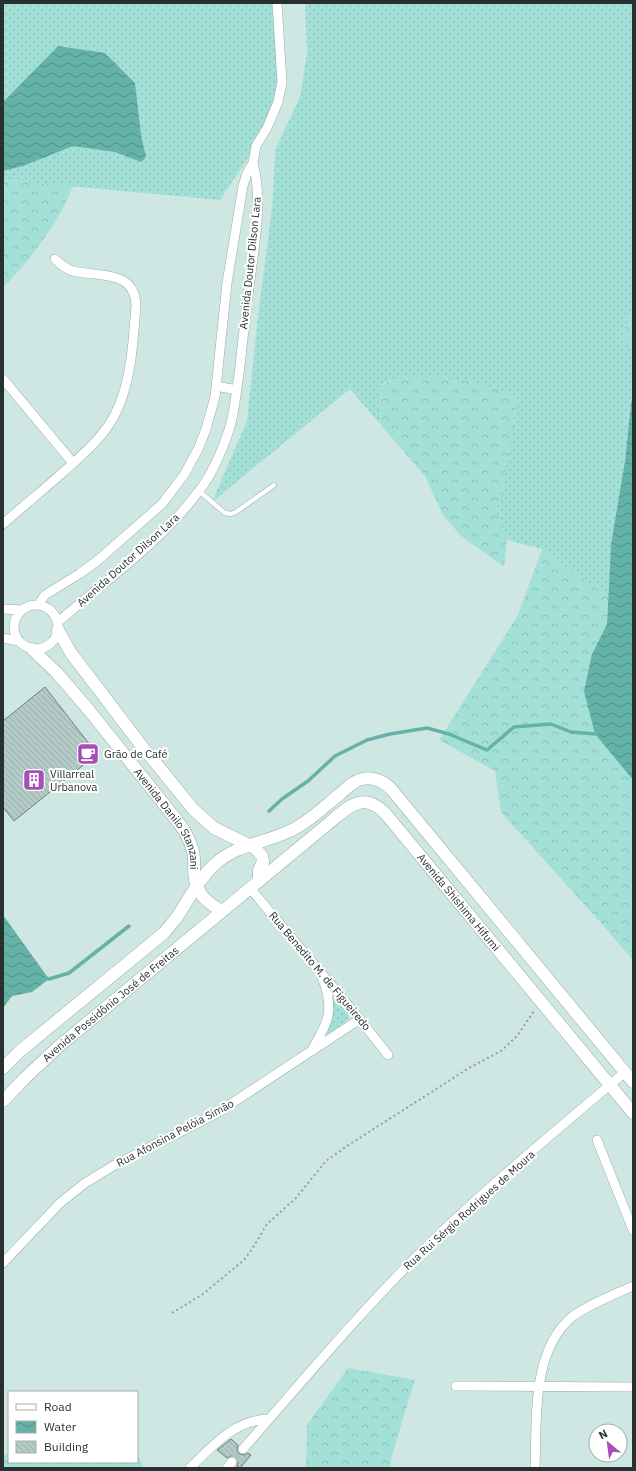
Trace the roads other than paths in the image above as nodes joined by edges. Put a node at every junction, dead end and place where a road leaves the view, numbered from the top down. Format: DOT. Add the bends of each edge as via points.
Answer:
graph roads {
  1 [pos="277,3"];
  2 [pos="253,163"];
  3 [pos="55,259"];
  4 [pos="3,379"];
  5 [pos="216,386"];
  6 [pos="237,390"];
  7 [pos="73,463"];
  8 [pos="274,485"];
  9 [pos="199,491"];
  10 [pos="3,524"];
  11 [pos="38,605"];
  12 [pos="3,609"];
  13 [pos="22,610"];
  14 [pos="58,626"];
  15 [pos="3,638"];
  16 [pos="19,641"];
  17 [pos="32,649"];
  18 [pos="252,844"];
  19 [pos="255,885"];
  20 [pos="193,890"];
  21 [pos="222,910"];
  22 [pos="320,972"];
  23 [pos="360,1019"];
  24 [pos="311,1051"];
  25 [pos="388,1055"];
  26 [pos="3,1068"];
  27 [pos="625,1072"];
  28 [pos="633,1082"];
  29 [pos="610,1085"];
  30 [pos="3,1101"];
  31 [pos="633,1113"];
  32 [pos="598,1140"];
  33 [pos="633,1230"];
  34 [pos="3,1263"];
  35 [pos="633,1286"];
  36 [pos="456,1386"];
  37 [pos="633,1387"];
  38 [pos="539,1388"];
  39 [pos="270,1419"];
  40 [pos="243,1449"];
  41 [pos="190,1468"];
  42 [pos="535,1468"];
  1 -- 2 [label="street" via="282,82 278,102 256,146"];
  2 -- 5 [label="street, Avenida Doutor Dilson Lara" via="246,173 240,201 227,283"];
  2 -- 6 [label="street, Avenida Doutor Dilson Lara" via="258,185 257,215"];
  3 -- 7 [label="street" via="72,271 120,278 130,287 136,300 126,384 118,408 90,448"];
  4 -- 7 [label="street"];
  5 -- 6 [label="street"];
  5 -- 11 [label="street, Avenida Doutor Dilson Lara" via="203,439 184,475 170,494 121,541 79,574 45,595"];
  6 -- 9 [label="street, Avenida Doutor Dilson Lara" via="229,430 214,466"];
  7 -- 10 [label="street"];
  8 -- 9 [label="lane" via="231,514 225,513"];
  9 -- 14 [label="street, Avenida Doutor Dilson Lara" via="161,533"];
  11 -- 13 [label="street"];
  11 -- 14 [label="street" via="50,610"];
  12 -- 13 [label="street"];
  13 -- 16 [label="street" via="14,628"];
  14 -- 17 [label="street" via="57,636 50,645 38,650"];
  14 -- 18 [label="street, Avenida Danilo Stanzani" via="71,653 193,809 214,828"];
  15 -- 16 [label="street"];
  16 -- 17 [label="street"];
  17 -- 20 [label="street, Avenida Danilo Stanzani" via="88,709 179,823 193,849"];
  18 -- 19 [label="street, Avenida Danilo Stanzani" via="262,856 263,862"];
  18 -- 20 [label="street, Avenida Shishima Hifumi" via="215,864"];
  18 -- 27 [label="street, Avenida Shishima Hifumi" via="275,838 300,826 357,781 372,778 383,782 390,787"];
  19 -- 21 [label="street, Avenida Shishima Hifumi"];
  19 -- 22 [label="street, Rua Benedito M. de Figueiredo"];
  19 -- 29 [label="street, Avenida Shishima Hifumi" via="345,810 362,802 374,804 385,813"];
  20 -- 21 [label="street"];
  20 -- 26 [label="street, Avenida Possidônio José de Freitas" via="164,933 26,1046"];
  21 -- 30 [label="street, Avenida Possidônio José de Freitas" via="58,1047"];
  22 -- 23 [label="street, Rua Benedito M. de Figueiredo"];
  22 -- 24 [label="street" via="328,995 329,1010 324,1030"];
  23 -- 24 [label="street, Rua Afonsina Pelóia Simão"];
  23 -- 25 [label="street, Rua Benedito M. de Figueiredo"];
  24 -- 34 [label="street, Rua Afonsina Pelóia Simão" via="217,1113 85,1183 60,1203"];
  27 -- 28 [label="street, Avenida Shishima Hifumi"];
  27 -- 29 [label="street, Rua Rui Sérgio Rodrigues de Moura"];
  29 -- 31 [label="street, Avenida Shishima Hifumi"];
  29 -- 39 [label="street, Rua Rui Sérgio Rodrigues de Moura" via="425,1248"];
  32 -- 33 [label="street"];
  35 -- 38 [label="street" via="587,1308 566,1323 547,1354"];
  36 -- 38 [label="street"];
  37 -- 38 [label="street"];
  38 -- 42 [label="street"];
  39 -- 40 [label="street, Rua Rui Sérgio Rodrigues de Moura"];
  39 -- 41 [label="street" via="250,1422 235,1428"];
}
